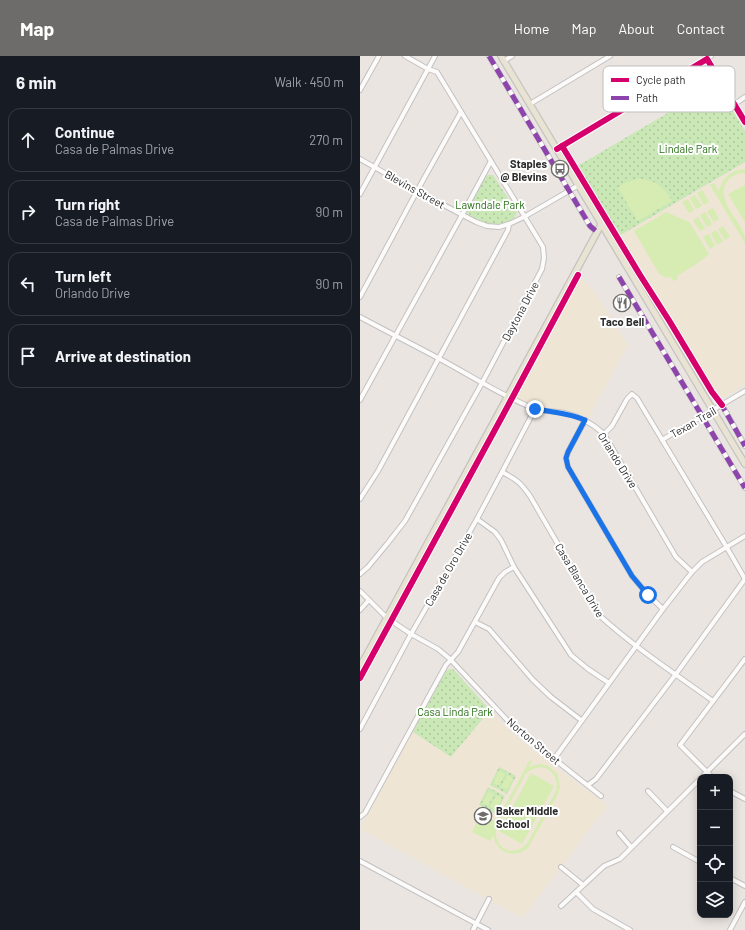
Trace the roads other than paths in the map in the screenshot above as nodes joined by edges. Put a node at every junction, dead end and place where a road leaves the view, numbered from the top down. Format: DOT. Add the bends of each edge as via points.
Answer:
graph roads {
  1 [pos="379,56"];
  2 [pos="405,56"];
  3 [pos="435,56"];
  4 [pos="489,56"];
  5 [pos="512,56"];
  6 [pos="610,56"];
  7 [pos="708,57"];
  8 [pos="503,58"];
  9 [pos="693,66"];
  10 [pos="713,66"];
  11 [pos="428,69"];
  12 [pos="360,90"];
  13 [pos="745,97"];
  14 [pos="530,104"];
  15 [pos="735,104"];
  16 [pos="461,112"];
  17 [pos="618,112"];
  18 [pos="745,122"];
  19 [pos="557,149"];
  20 [pos="360,159"];
  21 [pos="491,161"];
  22 [pos="374,167"];
  23 [pos="579,185"];
  24 [pos="417,191"];
  25 [pos="569,191"];
  26 [pos="360,194"];
  27 [pos="462,215"];
  28 [pos="524,217"];
  29 [pos="602,223"];
  30 [pos="509,224"];
  31 [pos="597,232"];
  32 [pos="619,277"];
  33 [pos="360,297"];
  34 [pos="360,317"];
  35 [pos="395,336"];
  36 [pos="438,358"];
  37 [pos="482,383"];
  38 [pos="745,391"];
  39 [pos="508,396"];
  40 [pos="360,400"];
  41 [pos="722,405"];
  42 [pos="535,409"];
  43 [pos="714,410"];
  44 [pos="702,416"];
  45 [pos="585,420"];
  46 [pos="604,434"];
  47 [pos="662,440"];
  48 [pos="745,446"];
  49 [pos="745,464"];
  50 [pos="502,472"];
  51 [pos="745,488"];
  52 [pos="360,500"];
  53 [pos="477,519"];
  54 [pos="745,536"];
  55 [pos="726,546"];
  56 [pos="514,567"];
  57 [pos="692,572"];
  58 [pos="360,574"];
  59 [pos="745,579"];
  60 [pos="360,591"];
  61 [pos="369,600"];
  62 [pos="664,609"];
  63 [pos="360,610"];
  64 [pos="387,618"];
  65 [pos="475,622"];
  66 [pos="411,634"];
  67 [pos="636,646"];
  68 [pos="450,659"];
  69 [pos="745,659"];
  70 [pos="360,667"];
  71 [pos="676,674"];
  72 [pos="609,683"];
  73 [pos="713,701"];
  74 [pos="581,720"];
  75 [pos="360,729"];
  76 [pos="745,734"];
  77 [pos="554,759"];
  78 [pos="707,772"];
  79 [pos="697,782"];
  80 [pos="588,785"];
  81 [pos="648,791"];
  82 [pos="733,793"];
  83 [pos="601,796"];
  84 [pos="745,799"];
  85 [pos="667,811"];
  86 [pos="360,817"];
  87 [pos="619,834"];
  88 [pos="631,847"];
  89 [pos="673,847"];
  90 [pos="697,860"];
  91 [pos="360,861"];
  92 [pos="561,867"];
  93 [pos="733,880"];
  94 [pos="583,885"];
  95 [pos="745,886"];
  96 [pos="576,892"];
  97 [pos="489,899"];
  98 [pos="745,902"];
  99 [pos="561,906"];
  100 [pos="476,924"];
  101 [pos="473,930"];
  102 [pos="488,930"];
  103 [pos="630,930"];
  104 [pos="730,930"];
  1 -- 12 [label="street"];
  2 -- 11 [label="street, Daytona Drive"];
  3 -- 11 [label="street"];
  4 -- 25 [label="street"];
  5 -- 8 [label="street"];
  6 -- 14 [label="street"];
  7 -- 9 [label="street"];
  7 -- 10 [label="street"];
  8 -- 14 [label="main road"];
  11 -- 16 [label="street, Daytona Drive" via="437,72"];
  11 -- 22 [label="street"];
  13 -- 15 [label="street"];
  14 -- 19 [label="main road"];
  15 -- 18 [label="street"];
  16 -- 21 [label="street, Daytona Drive"];
  16 -- 24 [label="street"];
  17 -- 19 [label="street"];
  19 -- 23 [label="main road"];
  20 -- 22 [label="street, Blevins Street"];
  21 -- 27 [label="street"];
  21 -- 28 [label="street, Daytona Drive"];
  22 -- 24 [label="street, Blevins Street"];
  22 -- 26 [label="street"];
  23 -- 25 [label="street, Blevins Street"];
  23 -- 29 [label="main road"];
  24 -- 27 [label="street, Blevins Street"];
  24 -- 33 [label="street"];
  25 -- 28 [label="street, Blevins Street"];
  25 -- 31 [label="street" via="590,226"];
  27 -- 30 [label="street, Blevins Street" via="487,226 499,227"];
  27 -- 35 [label="street"];
  28 -- 30 [label="street, Blevins Street"];
  28 -- 37 [label="street, Daytona Drive" via="543,247 542,269"];
  29 -- 31 [label="main road"];
  29 -- 43 [label="main road"];
  30 -- 36 [label="street"];
  31 -- 39 [label="main road"];
  32 -- 44 [label="street"];
  34 -- 35 [label="street, Orlando Drive"];
  35 -- 36 [label="street, Orlando Drive"];
  35 -- 40 [label="street"];
  36 -- 37 [label="street, Orlando Drive"];
  36 -- 52 [label="street"];
  37 -- 39 [label="street, Orlando Drive"];
  37 -- 58 [label="street, Daytona Drive" via="405,521"];
  38 -- 41 [label="street, Texan Trail"];
  39 -- 42 [label="street, Orlando Drive"];
  39 -- 64 [label="main road"];
  41 -- 43 [label="street, Texan Trail"];
  41 -- 48 [label="street"];
  42 -- 45 [label="street, Orlando Drive" via="564,413"];
  42 -- 50 [label="street, Casa de Oro Drive"];
  43 -- 44 [label="street, Texan Trail"];
  43 -- 49 [label="main road"];
  44 -- 47 [label="street, Texan Trail"];
  44 -- 51 [label="street"];
  45 -- 46 [label="street, Orlando Drive"];
  45 -- 62 [label="street" via="568,452 568,467 632,576"];
  46 -- 47 [label="street" via="632,394 637,398"];
  46 -- 57 [label="street, Orlando Drive" via="676,557"];
  47 -- 55 [label="street"];
  50 -- 53 [label="street, Casa de Oro Drive"];
  50 -- 67 [label="street, Casa Blanca Drive" via="515,479 530,496 599,615"];
  53 -- 56 [label="street" via="495,532"];
  53 -- 66 [label="street, Casa de Oro Drive"];
  54 -- 55 [label="street"];
  55 -- 57 [label="street"];
  55 -- 59 [label="street"];
  56 -- 65 [label="street" via="499,578"];
  56 -- 72 [label="street" via="571,655"];
  57 -- 62 [label="street"];
  59 -- 71 [label="street"];
  60 -- 61 [label="street, Norton Street"];
  61 -- 63 [label="street"];
  61 -- 64 [label="street, Norton Street"];
  62 -- 67 [label="street"];
  64 -- 66 [label="street, Norton Street"];
  64 -- 70 [label="main road"];
  65 -- 68 [label="street" via="458,652"];
  65 -- 74 [label="street" via="490,629 534,680"];
  66 -- 68 [label="street, Norton Street"];
  66 -- 75 [label="street, Casa de Oro Drive"];
  67 -- 71 [label="street, Casa Blanca Drive"];
  67 -- 72 [label="street"];
  68 -- 77 [label="street, Norton Street" via="509,722"];
  68 -- 86 [label="street" via="365,813"];
  69 -- 73 [label="street"];
  71 -- 73 [label="street, Casa Blanca Drive"];
  71 -- 80 [label="street" via="596,779"];
  72 -- 74 [label="street"];
  73 -- 78 [label="street" via="680,745"];
  74 -- 77 [label="street"];
  76 -- 78 [label="street"];
  77 -- 80 [label="street, Norton Street"];
  79 -- 85 [label="street"];
  80 -- 83 [label="street, Norton Street"];
  81 -- 85 [label="street"];
  82 -- 84 [label="street"];
  85 -- 88 [label="street"];
  87 -- 88 [label="street"];
  88 -- 94 [label="street" via="620,859 604,866"];
  89 -- 90 [label="street"];
  91 -- 100 [label="street"];
  92 -- 94 [label="street"];
  93 -- 95 [label="street"];
  94 -- 96 [label="street"];
  96 -- 99 [label="street"];
  96 -- 103 [label="street" via="593,909"];
  97 -- 100 [label="street"];
  98 -- 104 [label="street"];
  100 -- 101 [label="street"];
  100 -- 102 [label="street"];
}
